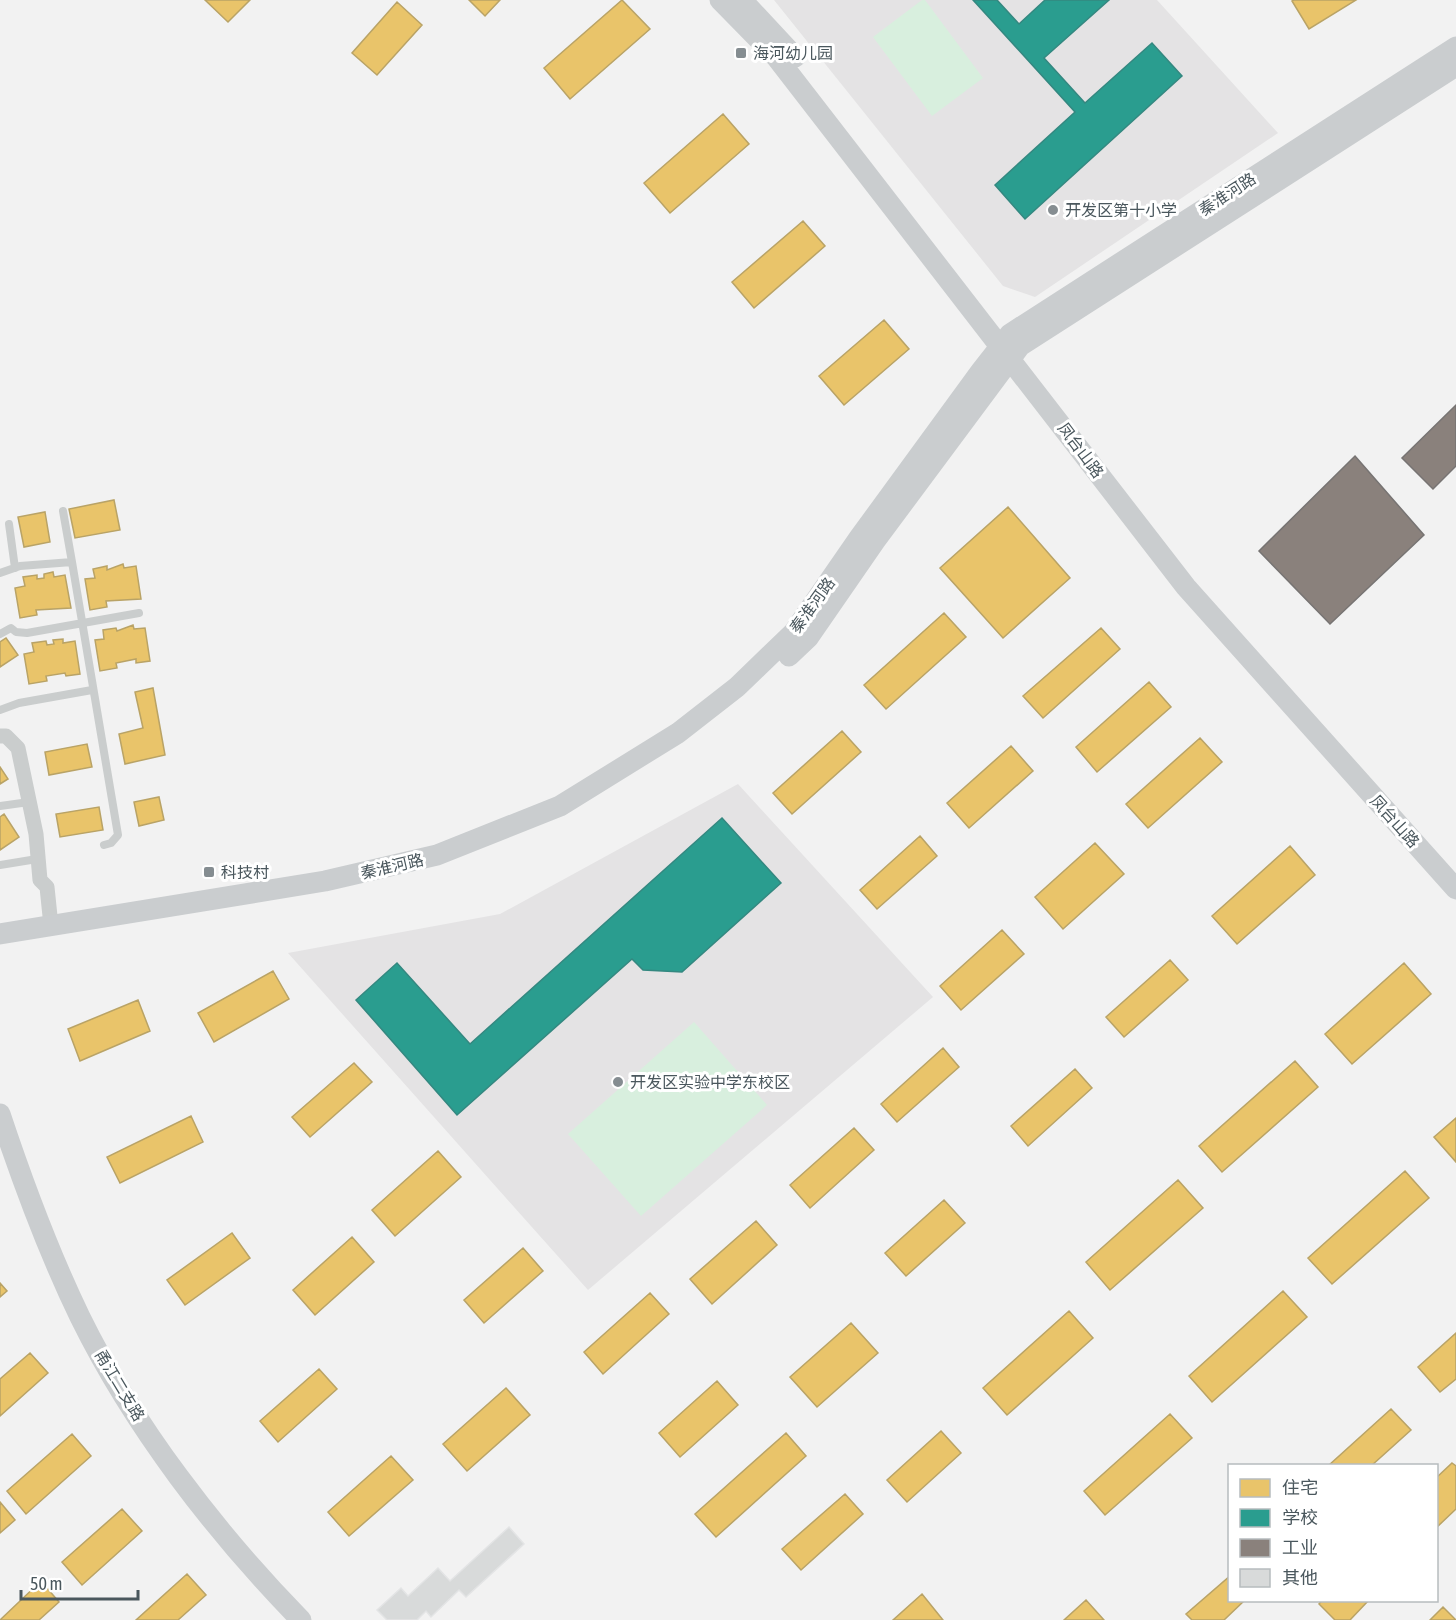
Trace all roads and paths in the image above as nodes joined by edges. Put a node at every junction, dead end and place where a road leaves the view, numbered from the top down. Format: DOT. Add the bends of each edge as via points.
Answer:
graph roads {
  1 [pos="720,0"];
  2 [pos="742,0"];
  3 [pos="1456,47"];
  4 [pos="1456,66"];
  5 [pos="1010,346"];
  6 [pos="63,511"];
  7 [pos="9,524"];
  8 [pos="72,562"];
  9 [pos="15,568"];
  10 [pos="0,573"];
  11 [pos="139,613"];
  12 [pos="81,625"];
  13 [pos="0,634"];
  14 [pos="92,690"];
  15 [pos="0,710"];
  16 [pos="0,736"];
  17 [pos="29,802"];
  18 [pos="0,806"];
  19 [pos="104,845"];
  20 [pos="37,859"];
  21 [pos="0,865"];
  22 [pos="1456,869"];
  23 [pos="1456,889"];
  24 [pos="51,926"];
  25 [pos="0,934"];
  26 [pos="0,948"];
  27 [pos="0,1114"];
  28 [pos="301,1620"];
  1 -- 5 [label="main road, 凤台山路" via="777,58"];
  2 -- 5 [label="main road, 凤台山路" via="788,49"];
  3 -- 5 [label="main road, 秦淮河路"];
  4 -- 5 [label="main road, 秦淮河路"];
  5 -- 22 [label="main road, 凤台山路" via="1196,578"];
  5 -- 23 [label="main road, 凤台山路" via="1186,586"];
  5 -- 24 [label="main road, 秦淮河路" via="859,538 794,632 737,687 678,733 570,800 437,855 325,881"];
  5 -- 26 [label="main road, 秦淮河路" via="808,638 748,696 687,743 567,818 440,868 326,895"];
  6 -- 8 [label="lane"];
  7 -- 9 [label="lane"];
  8 -- 9 [label="lane"];
  8 -- 12 [label="lane"];
  9 -- 10 [label="lane"];
  11 -- 12 [label="lane"];
  12 -- 13 [label="lane" via="27,633 11,628"];
  12 -- 14 [label="lane"];
  14 -- 15 [label="lane"];
  14 -- 19 [label="lane" via="118,836"];
  16 -- 17 [label="street" via="6,736 18,748"];
  17 -- 18 [label="lane"];
  17 -- 20 [label="street"];
  20 -- 21 [label="lane"];
  20 -- 24 [label="street" via="40,880 47,887"];
  24 -- 25 [label="main road, 秦淮河路"];
  27 -- 28 [label="main road, 甬江二支路" via="24,1186 80,1318 124,1393 161,1452 222,1532"];
}
